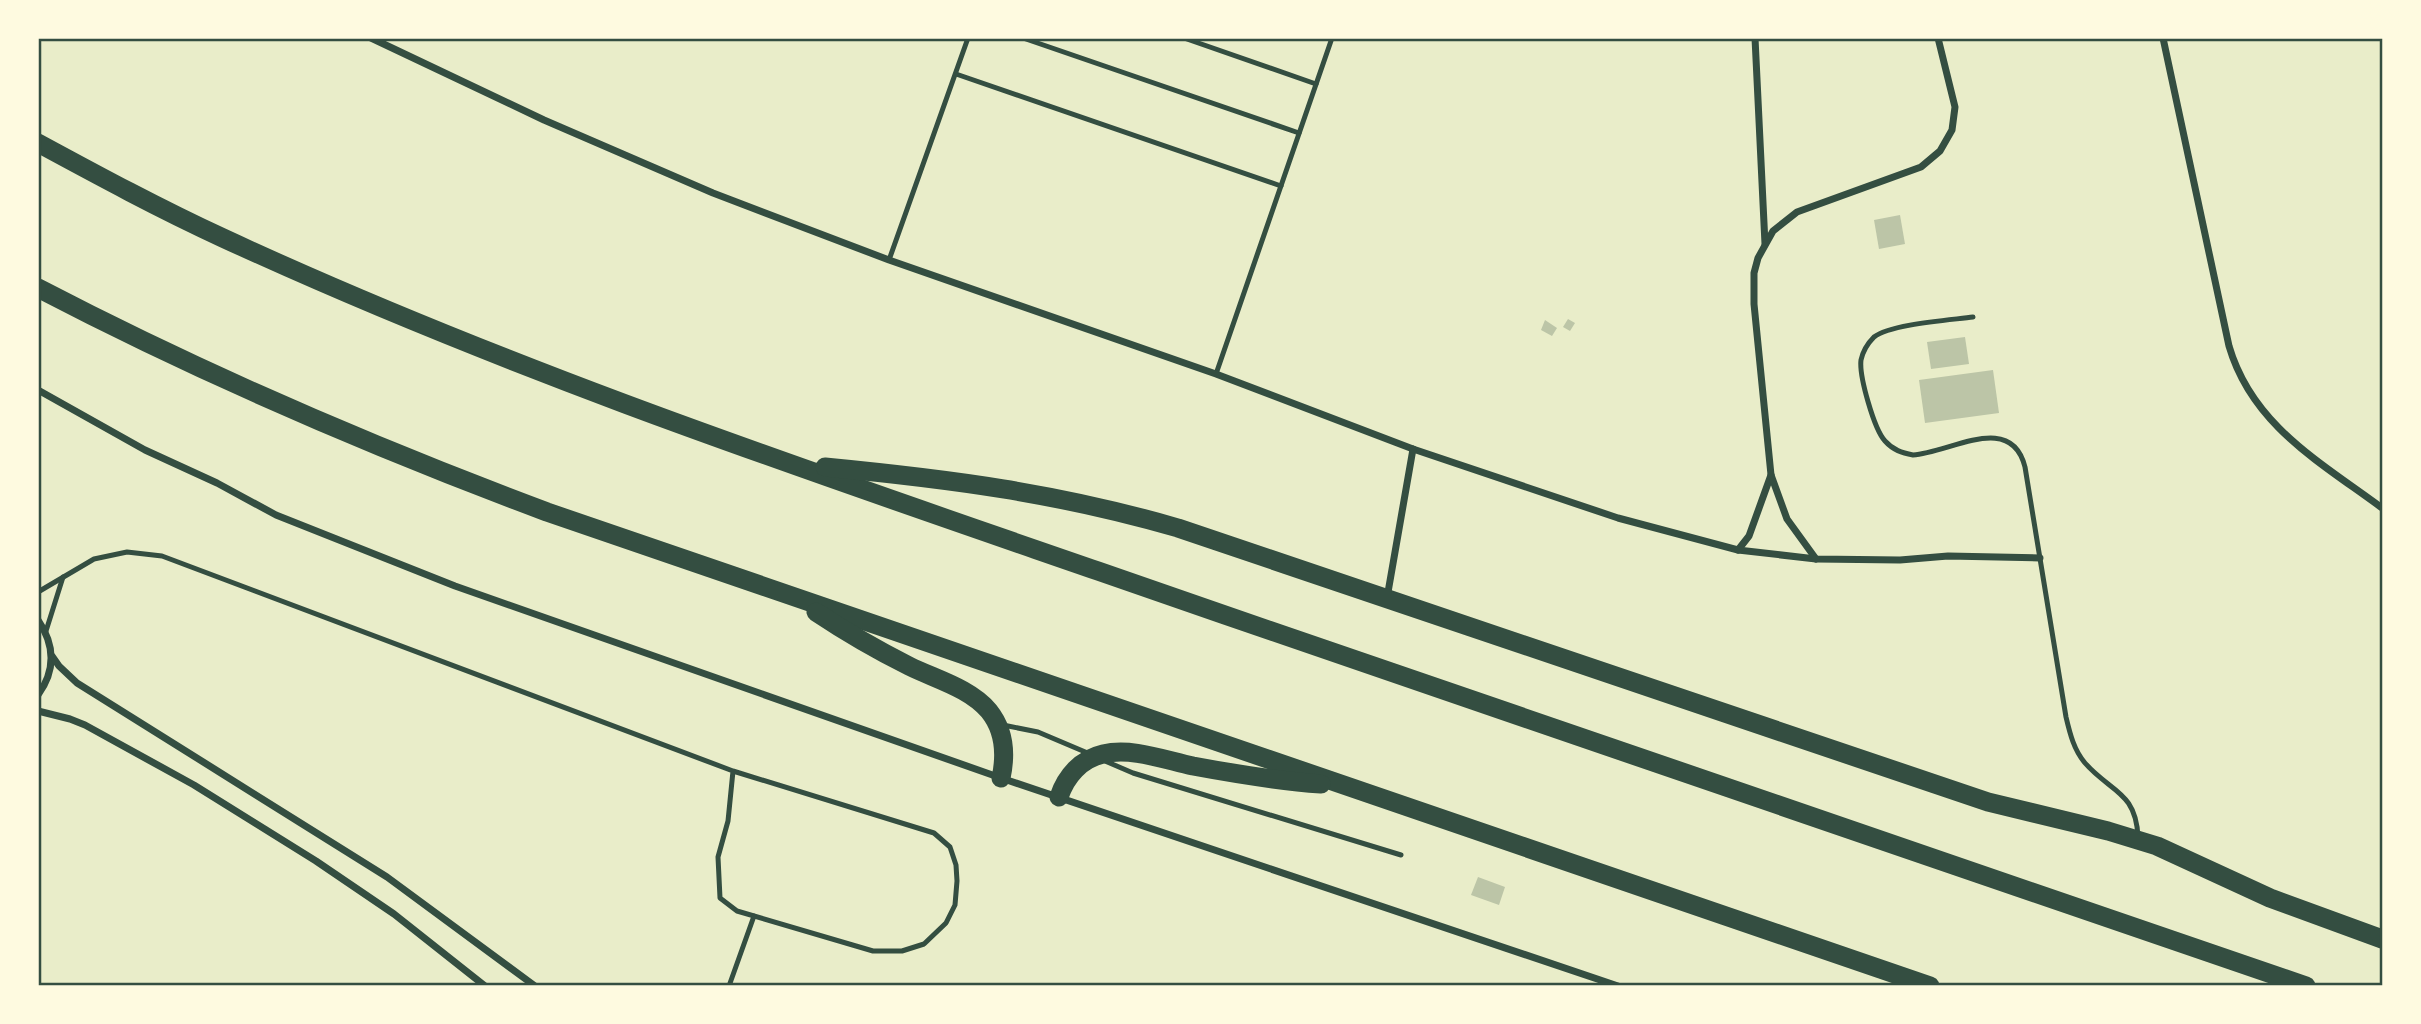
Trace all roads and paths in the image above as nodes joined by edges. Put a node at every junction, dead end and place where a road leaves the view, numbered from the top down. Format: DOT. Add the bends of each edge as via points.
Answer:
graph roads {
  1 [pos="371,38"];
  2 [pos="968,38"];
  3 [pos="1023,38"];
  4 [pos="1184,38"];
  5 [pos="1332,38"];
  6 [pos="1755,38"];
  7 [pos="1938,38"];
  8 [pos="2163,38"];
  9 [pos="956,74"];
  10 [pos="1316,84"];
  11 [pos="1299,133"];
  12 [pos="38,143"];
  13 [pos="1281,186"];
  14 [pos="1765,244"];
  15 [pos="889,260"];
  16 [pos="38,288"];
  17 [pos="1973,317"];
  18 [pos="1216,374"];
  19 [pos="38,390"];
  20 [pos="1413,449"];
  21 [pos="795,465"];
  22 [pos="1771,475"];
  23 [pos="2382,508"];
  24 [pos="1738,550"];
  25 [pos="2040,558"];
  26 [pos="1816,559"];
  27 [pos="63,577"];
  28 [pos="38,592"];
  29 [pos="792,596"];
  30 [pos="1387,599"];
  31 [pos="38,620"];
  32 [pos="46,631"];
  33 [pos="52,656"];
  34 [pos="38,695"];
  35 [pos="38,711"];
  36 [pos="997,724"];
  37 [pos="1095,756"];
  38 [pos="733,771"];
  39 [pos="1001,778"];
  40 [pos="1349,786"];
  41 [pos="1059,797"];
  42 [pos="2137,845"];
  43 [pos="1401,855"];
  44 [pos="754,916"];
  45 [pos="2382,939"];
  46 [pos="485,985"];
  47 [pos="535,985"];
  48 [pos="729,985"];
  49 [pos="1618,985"];
  50 [pos="1930,985"];
  51 [pos="2306,985"];
  1 -- 15 [label="street" via="713,193"];
  2 -- 9 [label="lane"];
  3 -- 11 [label="lane"];
  4 -- 10 [label="lane"];
  5 -- 10 [label="lane"];
  6 -- 14 [label="street"];
  7 -- 14 [label="street" via="1955,107 1952,130 1940,151 1921,167 1797,212 1784,220"];
  8 -- 23 [label="street" via="2229,346 2242,381 2275,426"];
  9 -- 13 [label="lane"];
  9 -- 15 [label="lane"];
  10 -- 11 [label="lane"];
  11 -- 13 [label="lane"];
  12 -- 21 [label="highway" via="219,236 412,321"];
  13 -- 18 [label="lane"];
  14 -- 22 [label="street" via="1753,288"];
  15 -- 18 [label="street"];
  16 -- 29 [label="highway" via="176,357 368,443 547,512"];
  17 -- 25 [label="lane" via="1879,333 1863,352 1862,377 1882,437 1895,449 1923,454 1993,437 2015,447 2025,467"];
  18 -- 20 [label="street"];
  19 -- 39 [label="street" via="145,450 337,540"];
  20 -- 24 [label="street" via="1618,518"];
  20 -- 30 [label="street"];
  21 -- 30 [label="highway" via="958,481 1090,504 1178,528"];
  21 -- 51 [label="highway"];
  22 -- 24 [label="street" via="1749,536"];
  22 -- 26 [label="street" via="1787,519"];
  24 -- 26 [label="street"];
  25 -- 26 [label="street"];
  25 -- 42 [label="lane" via="2072,740 2083,761 2129,803"];
  27 -- 28 [label="lane"];
  27 -- 32 [label="lane"];
  27 -- 38 [label="lane" via="94,559 127,552 162,556"];
  29 -- 36 [label="highway" via="885,654 968,694"];
  29 -- 40 [label="highway"];
  30 -- 42 [label="highway" via="1988,802"];
  31 -- 32 [label="street"];
  32 -- 33 [label="street"];
  33 -- 34 [label="street" via="47,681"];
  33 -- 47 [label="street" via="77,682 387,877"];
  35 -- 46 [label="street" via="85,725 205,792 394,914"];
  36 -- 37 [label="lane" via="1038,732"];
  36 -- 39 [label="highway" via="1004,750"];
  37 -- 40 [label="highway" via="1124,752 1245,775"];
  37 -- 41 [label="highway" via="1072,772"];
  37 -- 43 [label="lane" via="1133,773"];
  38 -- 44 [label="lane" via="728,821 718,857 720,898 737,911"];
  38 -- 44 [label="lane" via="934,833 950,847 956,865 955,905 946,923 924,944 902,951 873,951"];
  39 -- 41 [label="street"];
  40 -- 50 [label="highway"];
  41 -- 49 [label="street"];
  42 -- 45 [label="highway" via="2180,856 2270,898"];
  44 -- 48 [label="lane"];
}
